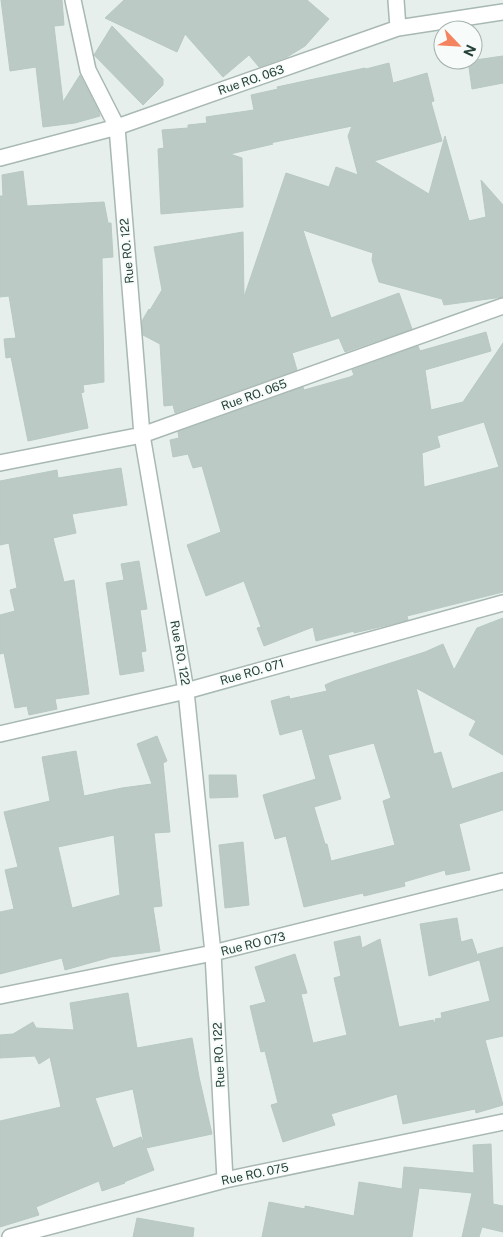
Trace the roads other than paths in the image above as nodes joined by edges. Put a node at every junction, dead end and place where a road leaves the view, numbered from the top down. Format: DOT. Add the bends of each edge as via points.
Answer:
graph roads {
  1 [pos="73,0"];
  2 [pos="396,0"];
  3 [pos="503,12"];
  4 [pos="398,28"];
  5 [pos="117,127"];
  6 [pos="0,158"];
  7 [pos="503,306"];
  8 [pos="142,435"];
  9 [pos="0,463"];
  10 [pos="503,603"];
  11 [pos="186,690"];
  12 [pos="0,734"];
  13 [pos="503,881"];
  14 [pos="213,953"];
  15 [pos="0,996"];
  16 [pos="503,1122"];
  17 [pos="225,1180"];
  18 [pos="10,1237"];
  1 -- 5 [label="street" via="88,70"];
  2 -- 4 [label="street"];
  3 -- 4 [label="street, Rue RO. 063"];
  4 -- 5 [label="street, Rue RO. 063"];
  5 -- 6 [label="street, Rue RO. 063"];
  5 -- 8 [label="street, Rue RO. 122"];
  7 -- 8 [label="street, Rue RO. 065"];
  8 -- 9 [label="street, Rue RO. 065"];
  8 -- 11 [label="street, Rue RO. 122"];
  10 -- 11 [label="street, Rue RO. 071"];
  11 -- 12 [label="street, Rue RO. 071"];
  11 -- 14 [label="street, Rue RO. 122"];
  13 -- 14 [label="street, Rue RO 073"];
  14 -- 15 [label="street, Rue RO 073"];
  14 -- 17 [label="street, Rue RO. 122"];
  16 -- 17 [label="street, Rue RO. 075"];
  17 -- 18 [label="street, Rue RO. 075"];
}
